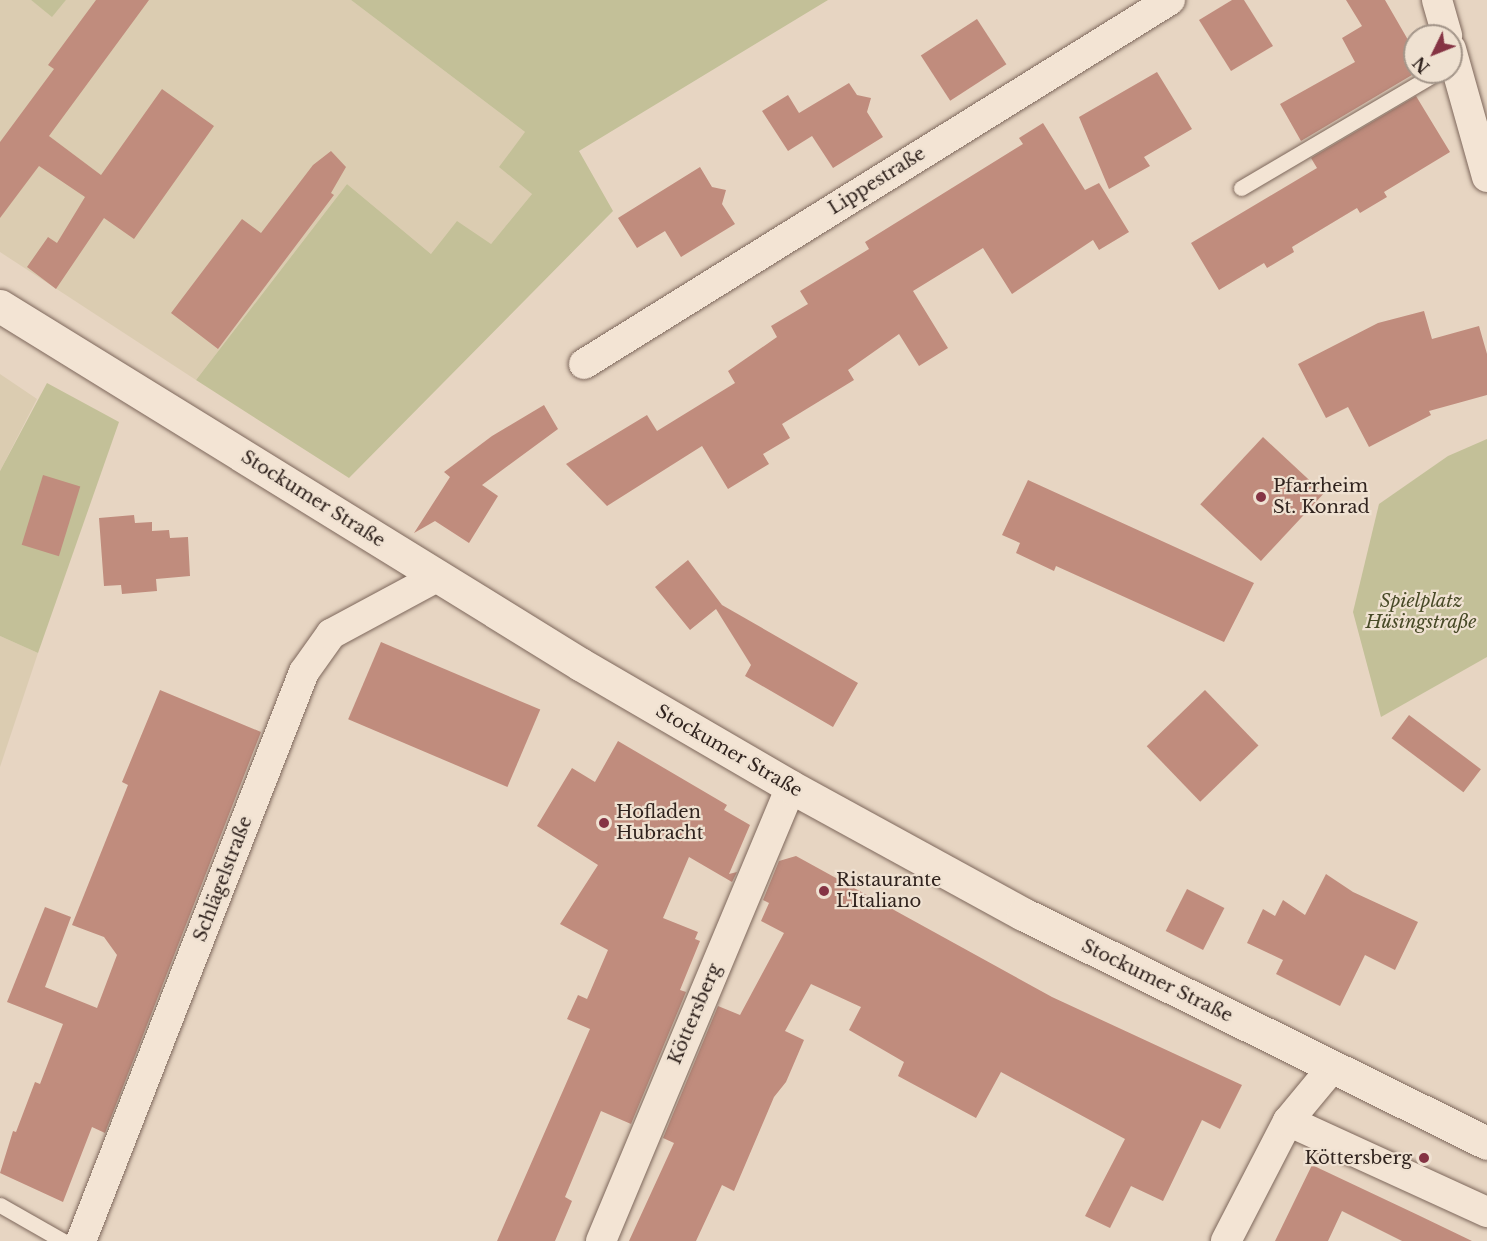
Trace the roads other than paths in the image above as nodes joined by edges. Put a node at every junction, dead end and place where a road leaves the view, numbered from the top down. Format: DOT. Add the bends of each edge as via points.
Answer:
graph roads {
  1 [pos="1170,0"];
  2 [pos="1437,0"];
  3 [pos="1442,24"];
  4 [pos="1405,84"];
  5 [pos="1457,84"];
  6 [pos="1487,177"];
  7 [pos="1241,188"];
  8 [pos="0,306"];
  9 [pos="584,364"];
  10 [pos="437,577"];
  11 [pos="791,787"];
  12 [pos="1332,1068"];
  13 [pos="1288,1121"];
  14 [pos="1487,1143"];
  15 [pos="0,1205"];
  16 [pos="1487,1212"];
  17 [pos="63,1241"];
  18 [pos="81,1241"];
  19 [pos="601,1241"];
  20 [pos="1226,1241"];
  1 -- 9 [label="street, Lippestraße"];
  2 -- 3 [label="street"];
  4 -- 7 [label="lane"];
  5 -- 6 [label="street"];
  8 -- 10 [label="main road, Stockumer Straße"];
  10 -- 11 [label="main road, Stockumer Straße"];
  10 -- 18 [label="street, Schlägelstraße" via="331,634 304,672"];
  11 -- 12 [label="main road, Stockumer Straße" via="1023,914"];
  11 -- 19 [label="street, Köttersberg"];
  12 -- 13 [label="street"];
  12 -- 14 [label="main road, Stockumer Straße"];
  13 -- 16 [label="street"];
  13 -- 20 [label="street"];
  15 -- 17 [label="lane"];
}
